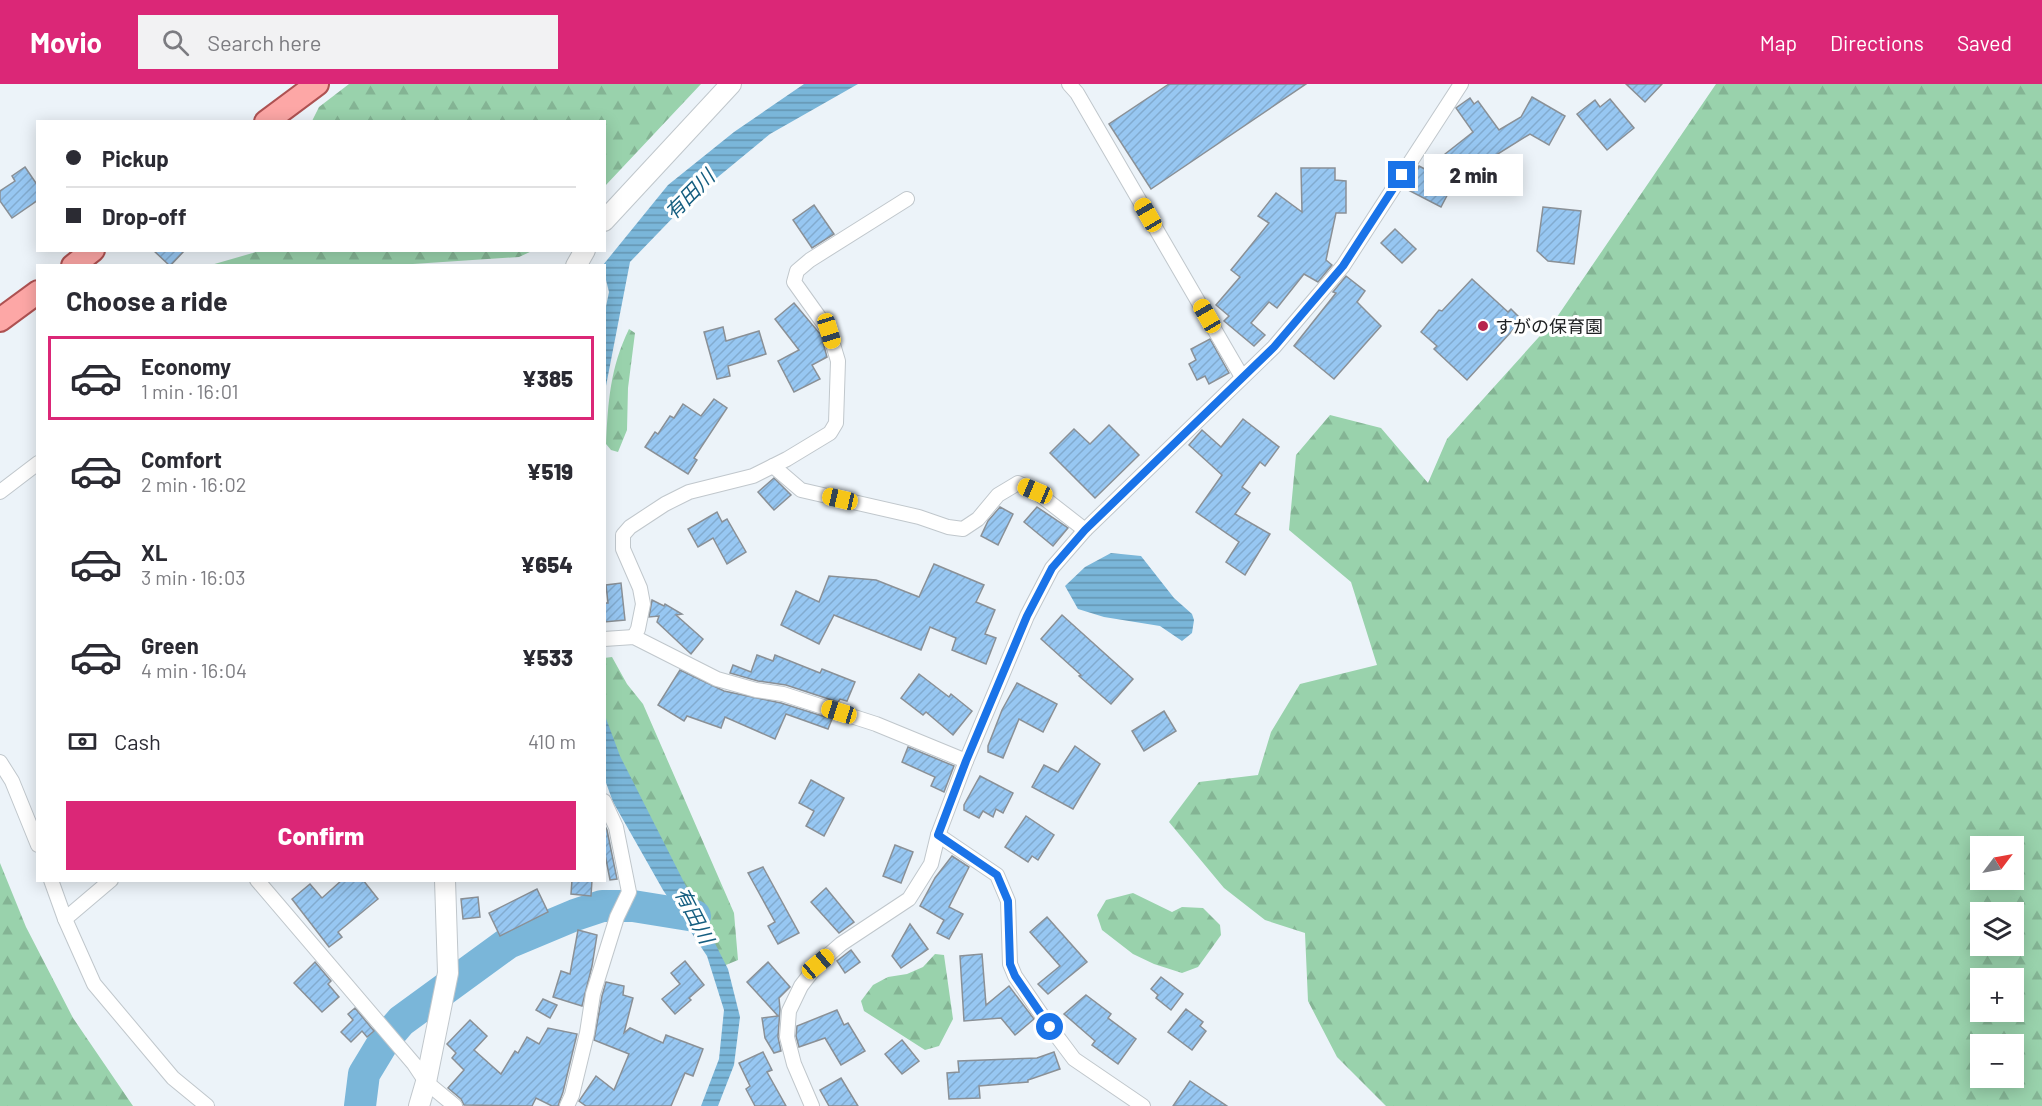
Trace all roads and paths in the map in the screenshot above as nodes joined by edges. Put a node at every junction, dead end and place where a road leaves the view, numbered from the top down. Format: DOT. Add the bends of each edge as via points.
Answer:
graph roads {
  1 [pos="317,84"];
  2 [pos="731,84"];
  3 [pos="1069,84"];
  4 [pos="1461,84"];
  5 [pos="270,120"];
  6 [pos="907,199"];
  7 [pos="606,219"];
  8 [pos="90,252"];
  9 [pos="76,264"];
  10 [pos="36,293"];
  11 [pos="0,320"];
  12 [pos="1242,377"];
  13 [pos="36,465"];
  14 [pos="773,466"];
  15 [pos="0,492"];
  16 [pos="1085,530"];
  17 [pos="634,637"];
  18 [pos="606,639"];
  19 [pos="966,761"];
  20 [pos="0,762"];
  21 [pos="606,805"];
  22 [pos="938,835"];
  23 [pos="36,840"];
  24 [pos="52,882"];
  25 [pos="109,882"];
  26 [pos="259,882"];
  27 [pos="445,882"];
  28 [pos="65,919"];
  29 [pos="426,1082"];
  30 [pos="207,1106"];
  31 [pos="418,1106"];
  32 [pos="455,1106"];
  33 [pos="567,1106"];
  34 [pos="812,1106"];
  35 [pos="1143,1106"];
  1 -- 5 [label="main road"];
  2 -- 7 [label="street"];
  3 -- 12 [label="street"];
  4 -- 12 [label="street" via="1343,266 1274,347"];
  6 -- 14 [label="street" via="797,270 794,282 829,331 838,361 836,423 830,433"];
  8 -- 9 [label="main road"];
  10 -- 11 [label="main road"];
  12 -- 16 [label="street"];
  13 -- 15 [label="street"];
  14 -- 16 [label="street" via="801,490 963,529 978,519 998,495 1018,483 1035,491"];
  14 -- 17 [label="street" via="753,476 689,492 645,517 623,535 623,549 643,604"];
  16 -- 19 [label="street" via="1040,588"];
  17 -- 18 [label="street"];
  17 -- 19 [label="street" via="717,679 783,694 876,724"];
  19 -- 22 [label="street"];
  20 -- 23 [label="street"];
  21 -- 33 [label="street" via="616,827 628,892 593,994"];
  22 -- 34 [label="street" via="931,864 909,899 818,964 789,1011 787,1037"];
  22 -- 35 [label="street" via="997,875 1008,901 1010,964 1015,976 1074,1059"];
  24 -- 28 [label="street"];
  25 -- 28 [label="street"];
  26 -- 29 [label="street"];
  27 -- 29 [label="street" via="448,973"];
  28 -- 30 [label="street" via="94,984 173,1078"];
  29 -- 31 [label="street"];
  29 -- 32 [label="street"];
}
